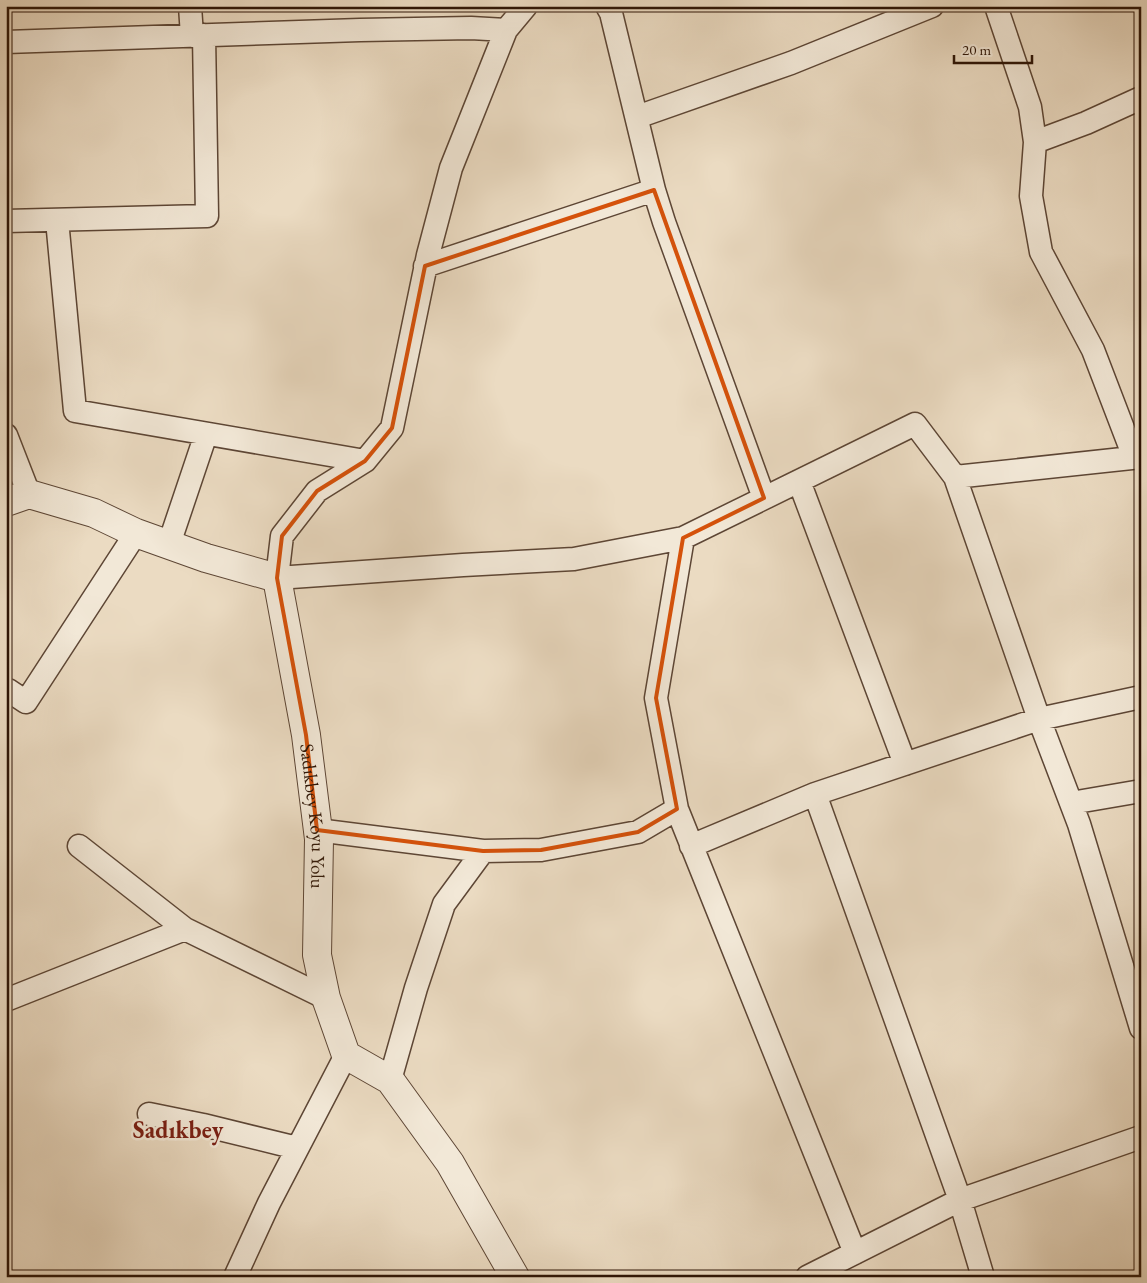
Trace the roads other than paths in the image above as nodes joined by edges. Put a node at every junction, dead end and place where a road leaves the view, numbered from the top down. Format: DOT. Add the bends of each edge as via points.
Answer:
graph roads {
  1 [pos="190,6"];
  2 [pos="526,6"];
  3 [pos="607,6"];
  4 [pos="932,6"];
  5 [pos="996,6"];
  6 [pos="506,30"];
  7 [pos="198,36"];
  8 [pos="6,42"];
  9 [pos="1141,98"];
  10 [pos="637,117"];
  11 [pos="1035,142"];
  12 [pos="654,190"];
  13 [pos="56,220"];
  14 [pos="6,221"];
  15 [pos="426,266"];
  16 [pos="206,434"];
  17 [pos="6,436"];
  18 [pos="1137,457"];
  19 [pos="365,461"];
  20 [pos="955,477"];
  21 [pos="799,481"];
  22 [pos="17,498"];
  23 [pos="764,498"];
  24 [pos="136,533"];
  25 [pos="683,538"];
  26 [pos="169,544"];
  27 [pos="277,578"];
  28 [pos="6,693"];
  29 [pos="1141,697"];
  30 [pos="1038,719"];
  31 [pos="905,764"];
  32 [pos="1141,791"];
  33 [pos="815,794"];
  34 [pos="1071,803"];
  35 [pos="677,809"];
  36 [pos="317,830"];
  37 [pos="79,846"];
  38 [pos="691,846"];
  39 [pos="482,850"];
  40 [pos="185,929"];
  41 [pos="326,998"];
  42 [pos="6,1000"];
  43 [pos="1141,1028"];
  44 [pos="346,1055"];
  45 [pos="390,1080"];
  46 [pos="148,1114"];
  47 [pos="1141,1137"];
  48 [pos="297,1148"];
  49 [pos="960,1200"];
  50 [pos="855,1252"];
  51 [pos="235,1277"];
  52 [pos="515,1277"];
  53 [pos="807,1277"];
  54 [pos="983,1277"];
  1 -- 7 [label="street"];
  2 -- 6 [label="street"];
  3 -- 10 [label="street"];
  4 -- 10 [label="street" via="791,63"];
  5 -- 11 [label="street" via="1030,107"];
  6 -- 7 [label="street" via="425,28"];
  6 -- 15 [label="street" via="451,168"];
  7 -- 8 [label="street"];
  7 -- 13 [label="street" via="207,216"];
  9 -- 11 [label="street"];
  10 -- 12 [label="street"];
  11 -- 18 [label="street" via="1031,196 1041,252 1093,350"];
  12 -- 15 [label="street"];
  12 -- 23 [label="street"];
  13 -- 14 [label="street"];
  13 -- 16 [label="street" via="75,411"];
  15 -- 19 [label="street" via="392,428"];
  16 -- 19 [label="street"];
  16 -- 26 [label="street"];
  17 -- 22 [label="street"];
  18 -- 20 [label="street"];
  19 -- 27 [label="street" via="318,491 282,536"];
  20 -- 21 [label="street" via="915,424"];
  20 -- 30 [label="street"];
  21 -- 23 [label="street"];
  21 -- 31 [label="street"];
  22 -- 24 [label="street" via="94,513"];
  23 -- 25 [label="street"];
  24 -- 26 [label="street"];
  24 -- 28 [label="street" via="26,702 8,690"];
  25 -- 27 [label="street" via="574,559"];
  25 -- 35 [label="street" via="656,698"];
  26 -- 27 [label="street"];
  27 -- 36 [label="street, Sadıkbey Koyu Yolu" via="306,736"];
  29 -- 30 [label="street"];
  30 -- 31 [label="street"];
  30 -- 34 [label="street"];
  31 -- 33 [label="street"];
  32 -- 34 [label="street"];
  33 -- 38 [label="street"];
  33 -- 49 [label="street"];
  34 -- 43 [label="street"];
  35 -- 38 [label="street"];
  35 -- 39 [label="street" via="638,832 541,850"];
  36 -- 39 [label="street"];
  36 -- 41 [label="street, Sadıkbey Koyu Yolu" via="317,955"];
  37 -- 40 [label="street"];
  38 -- 50 [label="street"];
  39 -- 45 [label="street" via="444,904"];
  40 -- 41 [label="street"];
  40 -- 42 [label="street"];
  41 -- 44 [label="street, Sadıkbey Koyu Yolu"];
  44 -- 45 [label="street"];
  44 -- 48 [label="street"];
  45 -- 52 [label="street" via="450,1163"];
  46 -- 48 [label="street"];
  47 -- 49 [label="street"];
  48 -- 51 [label="street"];
  49 -- 50 [label="street"];
  49 -- 54 [label="street"];
  50 -- 53 [label="street"];
}
